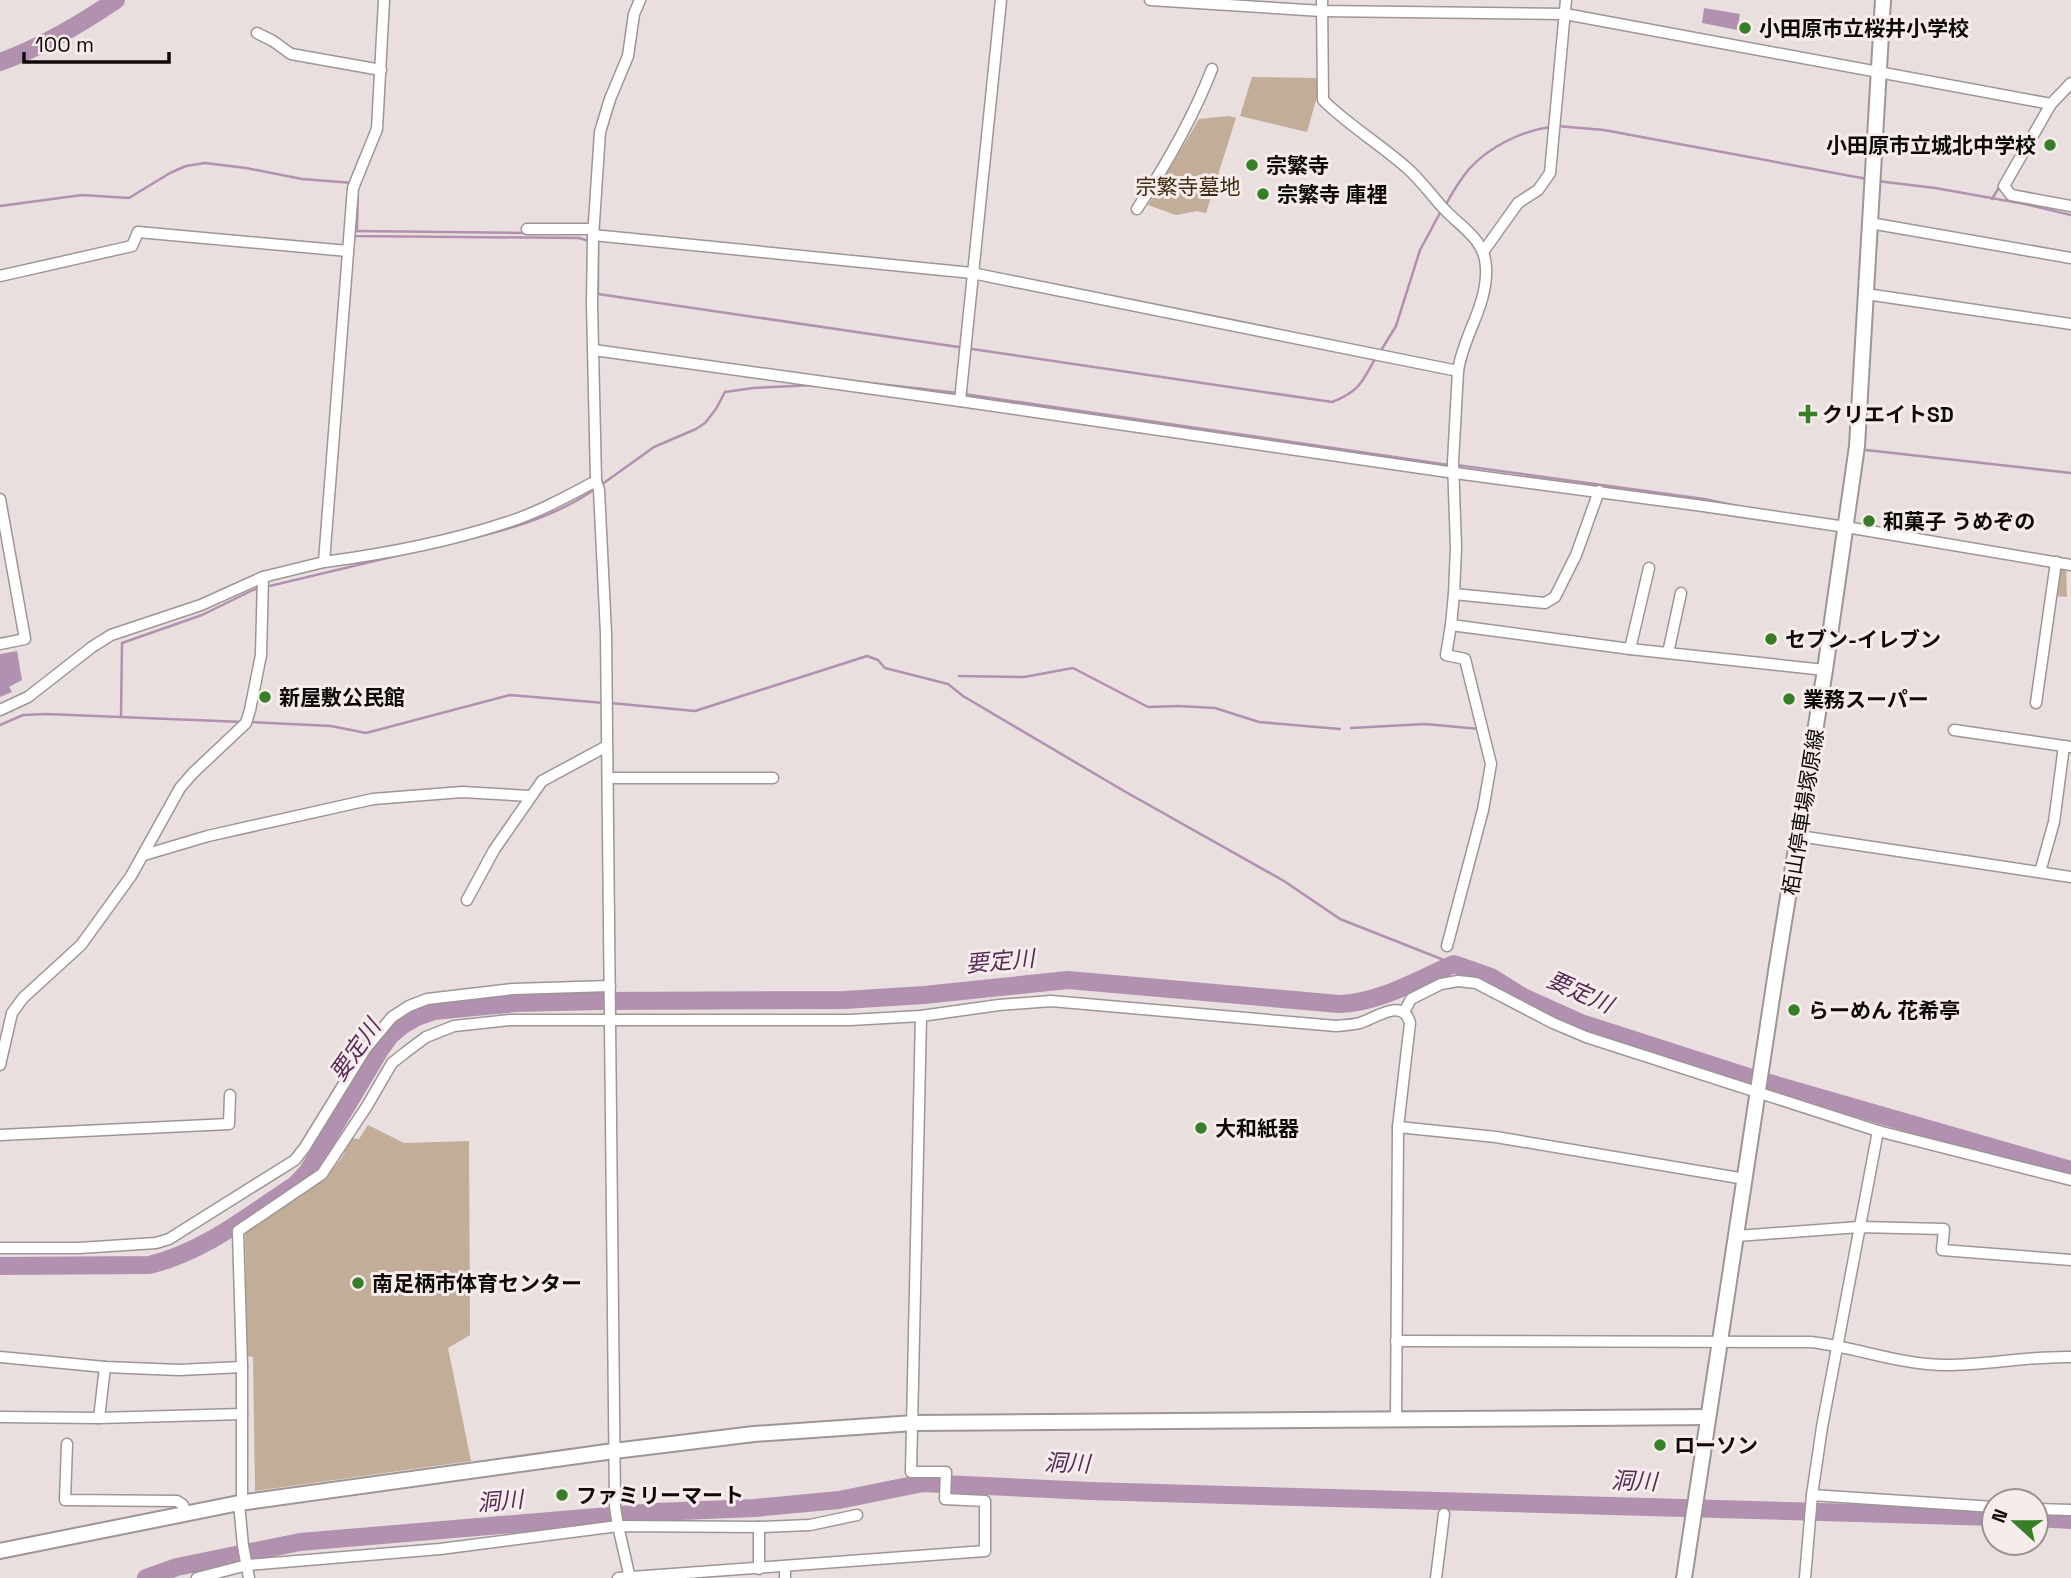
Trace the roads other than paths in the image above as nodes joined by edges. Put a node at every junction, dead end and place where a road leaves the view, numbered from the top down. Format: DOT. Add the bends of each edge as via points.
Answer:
graph roads {
  1 [pos="384,0"];
  2 [pos="640,0"];
  3 [pos="1001,0"];
  4 [pos="1150,0"];
  5 [pos="1566,0"];
  6 [pos="1883,0"];
  7 [pos="1322,6"];
  8 [pos="1565,14"];
  9 [pos="257,33"];
  10 [pos="1212,69"];
  11 [pos="381,70"];
  12 [pos="1879,72"];
  13 [pos="2071,83"];
  14 [pos="2046,103"];
  15 [pos="2071,206"];
  16 [pos="1137,209"];
  17 [pos="1870,223"];
  18 [pos="527,229"];
  19 [pos="593,234"];
  20 [pos="348,251"];
  21 [pos="1483,252"];
  22 [pos="2071,258"];
  23 [pos="972,273"];
  24 [pos="0,276"];
  25 [pos="1866,294"];
  26 [pos="2071,324"];
  27 [pos="594,350"];
  28 [pos="1458,371"];
  29 [pos="960,401"];
  30 [pos="1454,469"];
  31 [pos="597,485"];
  32 [pos="1599,491"];
  33 [pos="0,499"];
  34 [pos="1846,527"];
  35 [pos="324,562"];
  36 [pos="2056,562"];
  37 [pos="2071,566"];
  38 [pos="1649,568"];
  39 [pos="264,578"];
  40 [pos="1681,593"];
  41 [pos="1454,594"];
  42 [pos="1451,625"];
  43 [pos="0,644"];
  44 [pos="1630,649"];
  45 [pos="1668,653"];
  46 [pos="1825,670"];
  47 [pos="2036,703"];
  48 [pos="0,710"];
  49 [pos="1954,730"];
  50 [pos="607,746"];
  51 [pos="2067,747"];
  52 [pos="773,778"];
  53 [pos="608,779"];
  54 [pos="530,796"];
  55 [pos="1799,836"];
  56 [pos="144,855"];
  57 [pos="2040,872"];
  58 [pos="2071,877"];
  59 [pos="467,900"];
  60 [pos="1447,946"];
  61 [pos="610,988"];
  62 [pos="1404,1012"];
  63 [pos="611,1015"];
  64 [pos="921,1016"];
  65 [pos="0,1065"];
  66 [pos="1759,1091"];
  67 [pos="230,1095"];
  68 [pos="1398,1127"];
  69 [pos="1878,1131"];
  70 [pos="0,1135"];
  71 [pos="1745,1179"];
  72 [pos="2071,1180"];
  73 [pos="1859,1227"];
  74 [pos="1737,1236"];
  75 [pos="0,1248"];
  76 [pos="2071,1261"];
  77 [pos="1720,1340"];
  78 [pos="1396,1341"];
  79 [pos="1837,1345"];
  80 [pos="0,1357"];
  81 [pos="2071,1357"];
  82 [pos="104,1367"];
  83 [pos="242,1367"];
  84 [pos="242,1414"];
  85 [pos="0,1417"];
  86 [pos="1708,1417"];
  87 [pos="99,1418"];
  88 [pos="1396,1419"];
  89 [pos="914,1423"];
  90 [pos="67,1444"];
  91 [pos="614,1451"];
  92 [pos="1812,1495"];
  93 [pos="241,1503"];
  94 [pos="1980,1506"];
  95 [pos="2050,1509"];
  96 [pos="2071,1510"];
  97 [pos="186,1513"];
  98 [pos="1444,1514"];
  99 [pos="857,1515"];
  100 [pos="618,1525"];
  101 [pos="759,1527"];
  102 [pos="0,1551"];
  103 [pos="247,1563"];
  104 [pos="785,1566"];
  105 [pos="759,1569"];
  106 [pos="630,1577"];
  107 [pos="197,1578"];
  108 [pos="249,1578"];
  109 [pos="618,1578"];
  110 [pos="785,1578"];
  111 [pos="1438,1578"];
  112 [pos="1684,1578"];
  113 [pos="1805,1578"];
  1 -- 11 [label="street"];
  2 -- 19 [label="street" via="628,56 600,132"];
  3 -- 23 [label="street"];
  4 -- 7 [label="street"];
  5 -- 8 [label="street"];
  6 -- 12 [label="street, 栢山停車場塚原線"];
  7 -- 8 [label="street"];
  7 -- 21 [label="street" via="1323,100 1409,169"];
  8 -- 12 [label="street"];
  8 -- 21 [label="street" via="1550,173 1538,190 1518,203"];
  9 -- 11 [label="street" via="292,54"];
  10 -- 16 [label="street" via="1198,104"];
  11 -- 20 [label="street" via="377,129 353,188"];
  12 -- 14 [label="street"];
  12 -- 17 [label="street, 栢山停車場塚原線"];
  13 -- 14 [label="street"];
  14 -- 15 [label="street" via="2004,186 2011,195"];
  17 -- 22 [label="street"];
  17 -- 25 [label="street, 栢山停車場塚原線"];
  18 -- 19 [label="street"];
  19 -- 23 [label="street"];
  19 -- 27 [label="street"];
  20 -- 24 [label="street" via="138,232 132,246"];
  20 -- 35 [label="street"];
  21 -- 28 [label="street" via="1485,285"];
  23 -- 28 [label="street"];
  23 -- 29 [label="street"];
  25 -- 26 [label="street"];
  25 -- 34 [label="street, 栢山停車場塚原線" via="1857,446"];
  27 -- 29 [label="street"];
  27 -- 31 [label="street"];
  28 -- 30 [label="street"];
  29 -- 30 [label="street"];
  30 -- 32 [label="street"];
  30 -- 41 [label="street"];
  31 -- 35 [label="street" via="508,522"];
  31 -- 50 [label="street"];
  32 -- 34 [label="street"];
  32 -- 41 [label="street" via="1555,597 1545,603"];
  33 -- 43 [label="street" via="24,639"];
  34 -- 36 [label="street"];
  34 -- 46 [label="street, 栢山停車場塚原線"];
  35 -- 39 [label="street"];
  36 -- 37 [label="street"];
  36 -- 47 [label="street"];
  38 -- 44 [label="street"];
  39 -- 48 [label="street" via="111,635 28,697"];
  39 -- 56 [label="street" via="261,655 246,723 180,788"];
  40 -- 45 [label="street"];
  41 -- 42 [label="street"];
  42 -- 44 [label="street"];
  42 -- 60 [label="street" via="1446,655 1465,659 1491,764"];
  44 -- 45 [label="street"];
  45 -- 46 [label="street"];
  46 -- 55 [label="street, 栢山停車場塚原線"];
  49 -- 51 [label="street"];
  50 -- 53 [label="street"];
  50 -- 54 [label="street" via="542,781"];
  51 -- 57 [label="street"];
  52 -- 53 [label="street"];
  53 -- 61 [label="street"];
  54 -- 56 [label="street" via="462,792 373,799"];
  54 -- 59 [label="street"];
  55 -- 57 [label="street"];
  55 -- 66 [label="street, 栢山停車場塚原線"];
  56 -- 65 [label="street" via="80,945 12,1013"];
  57 -- 58 [label="street"];
  61 -- 63 [label="street"];
  61 -- 75 [label="street" via="513,989 427,999 409,1006 392,1017 366,1048 295,1160 169,1239 145,1245"];
  62 -- 64 [label="street" via="1392,1010 1336,1026 1051,1001"];
  62 -- 66 [label="street" via="1410,999 1441,984 1476,983 1586,1037"];
  62 -- 68 [label="street" via="1410,1023"];
  63 -- 64 [label="street" via="850,1020"];
  63 -- 83 [label="street" via="454,1026 426,1037 392,1063 322,1174 238,1231"];
  63 -- 91 [label="street"];
  64 -- 89 [label="street"];
  66 -- 69 [label="street"];
  66 -- 71 [label="street, 栢山停車場塚原線"];
  67 -- 70 [label="street" via="229,1124"];
  68 -- 71 [label="street" via="1496,1137"];
  68 -- 78 [label="street"];
  69 -- 72 [label="street"];
  69 -- 73 [label="street"];
  71 -- 74 [label="street, 栢山停車場塚原線"];
  73 -- 74 [label="street"];
  73 -- 76 [label="street" via="1944,1229 1942,1250"];
  73 -- 79 [label="street"];
  74 -- 77 [label="street, 栢山停車場塚原線"];
  77 -- 78 [label="street"];
  77 -- 79 [label="street"];
  77 -- 86 [label="street, 栢山停車場塚原線"];
  78 -- 88 [label="street"];
  79 -- 81 [label="street" via="1946,1365"];
  79 -- 92 [label="street"];
  80 -- 82 [label="street"];
  82 -- 83 [label="street"];
  82 -- 87 [label="street"];
  83 -- 84 [label="street"];
  84 -- 87 [label="street"];
  84 -- 93 [label="street"];
  85 -- 87 [label="street"];
  86 -- 88 [label="street"];
  86 -- 112 [label="street, 栢山停車場塚原線"];
  88 -- 89 [label="street"];
  89 -- 91 [label="street" via="754,1434"];
  89 -- 104 [label="street" via="911,1472 946,1472 945,1499 985,1501 985,1551"];
  90 -- 97 [label="street" via="65,1500 177,1502"];
  91 -- 93 [label="street"];
  91 -- 100 [label="street"];
  92 -- 94 [label="street"];
  92 -- 113 [label="street"];
  93 -- 97 [label="street"];
  93 -- 103 [label="street"];
  95 -- 96 [label="street"];
  97 -- 102 [label="street"];
  98 -- 111 [label="street"];
  99 -- 101 [label="street" via="810,1525"];
  100 -- 101 [label="street"];
  100 -- 103 [label="street" via="440,1549"];
  100 -- 106 [label="street"];
  101 -- 105 [label="street"];
  103 -- 107 [label="street"];
  103 -- 108 [label="street"];
  104 -- 105 [label="street"];
  104 -- 110 [label="street"];
  105 -- 106 [label="street"];
  106 -- 109 [label="street"];
}
